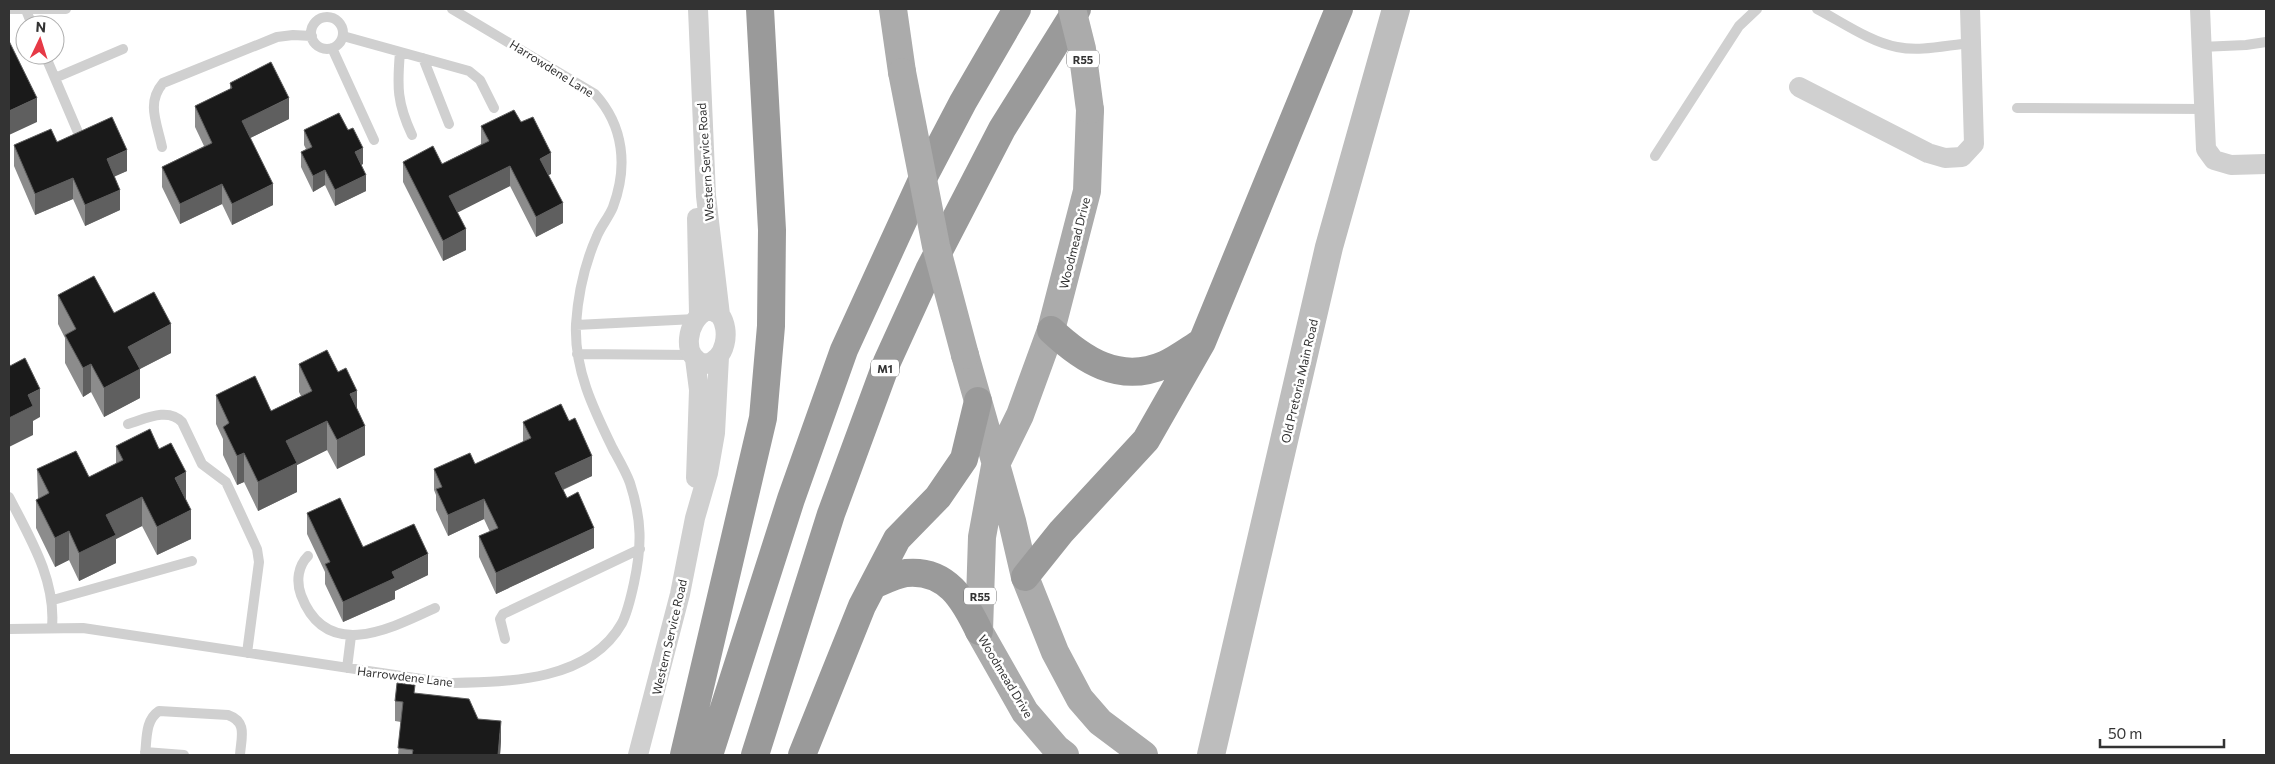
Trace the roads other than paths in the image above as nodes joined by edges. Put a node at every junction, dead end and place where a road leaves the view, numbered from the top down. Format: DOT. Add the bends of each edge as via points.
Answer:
graph roads {
  1 [pos="66,9"];
  2 [pos="452,9"];
  3 [pos="689,9"];
  4 [pos="698,9"];
  5 [pos="760,9"];
  6 [pos="893,9"];
  7 [pos="1017,9"];
  8 [pos="1072,9"];
  9 [pos="1076,9"];
  10 [pos="1339,9"];
  11 [pos="1396,9"];
  12 [pos="1757,9"];
  13 [pos="1817,9"];
  14 [pos="1970,9"];
  15 [pos="2200,9"];
  16 [pos="9,10"];
  17 [pos="26,10"];
  18 [pos="324,13"];
  19 [pos="28,15"];
  20 [pos="312,36"];
  21 [pos="343,36"];
  22 [pos="2266,42"];
  23 [pos="1970,43"];
  24 [pos="2201,47"];
  25 [pos="332,48"];
  26 [pos="123,49"];
  27 [pos="400,52"];
  28 [pos="422,58"];
  29 [pos="49,65"];
  30 [pos="55,78"];
  31 [pos="1799,87"];
  32 [pos="494,108"];
  33 [pos="2017,108"];
  34 [pos="2204,109"];
  35 [pos="449,124"];
  36 [pos="412,135"];
  37 [pos="80,137"];
  38 [pos="374,140"];
  39 [pos="162,147"];
  40 [pos="1655,156"];
  41 [pos="2266,164"];
  42 [pos="720,315"];
  43 [pos="697,316"];
  44 [pos="576,325"];
  45 [pos="1052,330"];
  46 [pos="1202,342"];
  47 [pos="577,354"];
  48 [pos="694,357"];
  49 [pos="719,357"];
  50 [pos="978,401"];
  51 [pos="128,424"];
  52 [pos="995,466"];
  53 [pos="9,497"];
  54 [pos="694,518"];
  55 [pos="640,549"];
  56 [pos="308,556"];
  57 [pos="192,561"];
  58 [pos="1025,577"];
  59 [pos="873,585"];
  60 [pos="53,600"];
  61 [pos="435,608"];
  62 [pos="52,627"];
  63 [pos="9,628"];
  64 [pos="979,631"];
  65 [pos="351,636"];
  66 [pos="505,639"];
  67 [pos="248,653"];
  68 [pos="346,668"];
  69 [pos="145,754"];
  70 [pos="184,755"];
  71 [pos="240,755"];
  72 [pos="638,755"];
  73 [pos="684,755"];
  74 [pos="709,755"];
  75 [pos="755,755"];
  76 [pos="802,755"];
  77 [pos="1065,755"];
  78 [pos="1144,755"];
  79 [pos="1211,755"];
  1 -- 17 [label="lane"];
  2 -- 44 [label="lane, Harrowdene Lane" via="596,94 612,116 622,155 620,180 613,208 597,237 583,276"];
  3 -- 43 [label="street, Western Service Road"];
  4 -- 42 [label="street, Western Service Road" via="706,196"];
  5 -- 73 [label="highway" via="772,230 771,326 763,418"];
  6 -- 50 [label="main road, Woodmead Drive / R55, bridge" via="936,246"];
  7 -- 74 [label="highway" via="921,182 844,350 794,490"];
  8 -- 45 [label="main road, Woodmead Drive / R55, bridge" via="1082,49 1090,110 1087,191"];
  9 -- 75 [label="highway, M1" via="1002,129 928,270 887,362 832,514"];
  10 -- 46 [label="highway"];
  11 -- 79 [label="main road, Old Pretoria Main Road" via="1329,247"];
  12 -- 40 [label="lane" via="1739,26"];
  13 -- 23 [label="lane" via="1896,47 1913,49"];
  14 -- 23 [label="street"];
  15 -- 24 [label="street"];
  16 -- 17 [label="lane"];
  17 -- 19 [label="lane"];
  18 -- 20 [label="lane" via="314,24"];
  18 -- 21 [label="lane" via="341,24"];
  20 -- 25 [label="lane" via="319,46"];
  20 -- 39 [label="lane" via="277,37 163,83 153,102"];
  21 -- 25 [label="lane" via="341,42"];
  21 -- 27 [label="lane"];
  22 -- 24 [label="lane"];
  23 -- 31 [label="street" via="1974,144 1962,157 1945,158 1928,153"];
  24 -- 34 [label="street"];
  25 -- 38 [label="lane"];
  26 -- 30 [label="lane"];
  27 -- 28 [label="lane"];
  27 -- 36 [label="lane" via="400,102"];
  28 -- 32 [label="lane" via="474,73"];
  28 -- 35 [label="lane"];
  29 -- 30 [label="lane"];
  30 -- 37 [label="lane"];
  33 -- 34 [label="lane"];
  34 -- 41 [label="street" via="2206,149 2214,160 2231,165"];
  42 -- 43 [label="street" via="706,310"];
  42 -- 49 [label="street" via="726,331"];
  43 -- 44 [label="lane"];
  43 -- 48 [label="street" via="690,332"];
  44 -- 47 [label="lane, Harrowdene Lane"];
  45 -- 46 [label="highway" via="1075,352 1097,365 1120,371 1139,371 1164,365"];
  45 -- 52 [label="main road, Woodmead Drive / R55" via="1020,415"];
  46 -- 58 [label="highway" via="1146,440 1061,532"];
  47 -- 48 [label="lane"];
  47 -- 55 [label="lane, Harrowdene Lane" via="594,411 629,481 641,532"];
  48 -- 49 [label="street" via="705,364"];
  48 -- 54 [label="street, Western Service Road" via="700,390"];
  49 -- 54 [label="street, Western Service Road" via="715,433 708,473"];
  50 -- 52 [label="main road, Woodmead Drive / R55"];
  50 -- 59 [label="highway" via="964,459 938,497 897,539"];
  51 -- 67 [label="lane" via="165,414 177,417 202,464 226,482 258,555"];
  52 -- 58 [label="main road, Woodmead Drive / R55"];
  52 -- 64 [label="main road, Woodmead Drive / R55" via="982,537"];
  53 -- 60 [label="lane" via="33,544"];
  54 -- 72 [label="street, Western Service Road" via="680,594"];
  55 -- 66 [label="lane" via="503,614 500,619"];
  55 -- 68 [label="lane, Harrowdene Lane" via="622,622 598,651 566,668 519,679 448,683"];
  56 -- 65 [label="lane" via="300,566 298,584 311,616 329,629"];
  57 -- 60 [label="lane"];
  58 -- 78 [label="main road, Woodmead Drive / R55" via="1055,652 1080,699 1100,722"];
  59 -- 64 [label="highway" via="905,573 930,574 956,591"];
  59 -- 76 [label="highway"];
  60 -- 62 [label="lane"];
  61 -- 65 [label="lane" via="390,628"];
  62 -- 63 [label="lane, Harrowdene Lane"];
  62 -- 67 [label="lane, Harrowdene Lane" via="83,628"];
  64 -- 77 [label="main road, Woodmead Drive" via="1025,712"];
  65 -- 68 [label="lane"];
  67 -- 68 [label="lane, Harrowdene Lane"];
  69 -- 70 [label="lane"];
  69 -- 71 [label="lane" via="149,721 159,710 228,714 237,718 242,726"];
}
